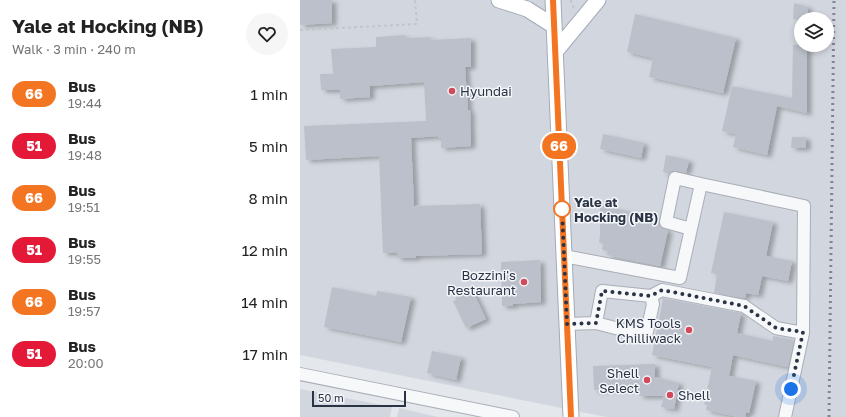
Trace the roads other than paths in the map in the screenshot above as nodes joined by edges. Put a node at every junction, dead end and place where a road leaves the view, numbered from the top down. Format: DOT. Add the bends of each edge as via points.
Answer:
graph roads {
  1 [pos="499,0"];
  2 [pos="553,0"];
  3 [pos="598,0"];
  4 [pos="554,26"];
  5 [pos="555,52"];
  6 [pos="701,184"];
  7 [pos="691,229"];
  8 [pos="564,256"];
  9 [pos="651,296"];
  10 [pos="596,323"];
  11 [pos="567,324"];
  12 [pos="803,332"];
  13 [pos="300,374"];
  14 [pos="513,417"];
  15 [pos="571,417"];
  16 [pos="785,417"];
  1 -- 4 [label="main road" via="527,9"];
  2 -- 4 [label="main road"];
  3 -- 5 [label="main road"];
  4 -- 5 [label="main road"];
  5 -- 8 [label="main road"];
  6 -- 7 [label="street"];
  6 -- 7 [label="street" via="675,178 666,222"];
  6 -- 12 [label="street" via="804,206"];
  7 -- 8 [label="street" via="680,278"];
  8 -- 11 [label="main road"];
  9 -- 10 [label="street" via="602,291"];
  9 -- 10 [label="street" via="653,304 646,336"];
  9 -- 12 [label="street" via="662,290 744,306 776,328"];
  10 -- 11 [label="street"];
  11 -- 15 [label="main road"];
  12 -- 16 [label="street"];
  13 -- 14 [label="street"];
}
